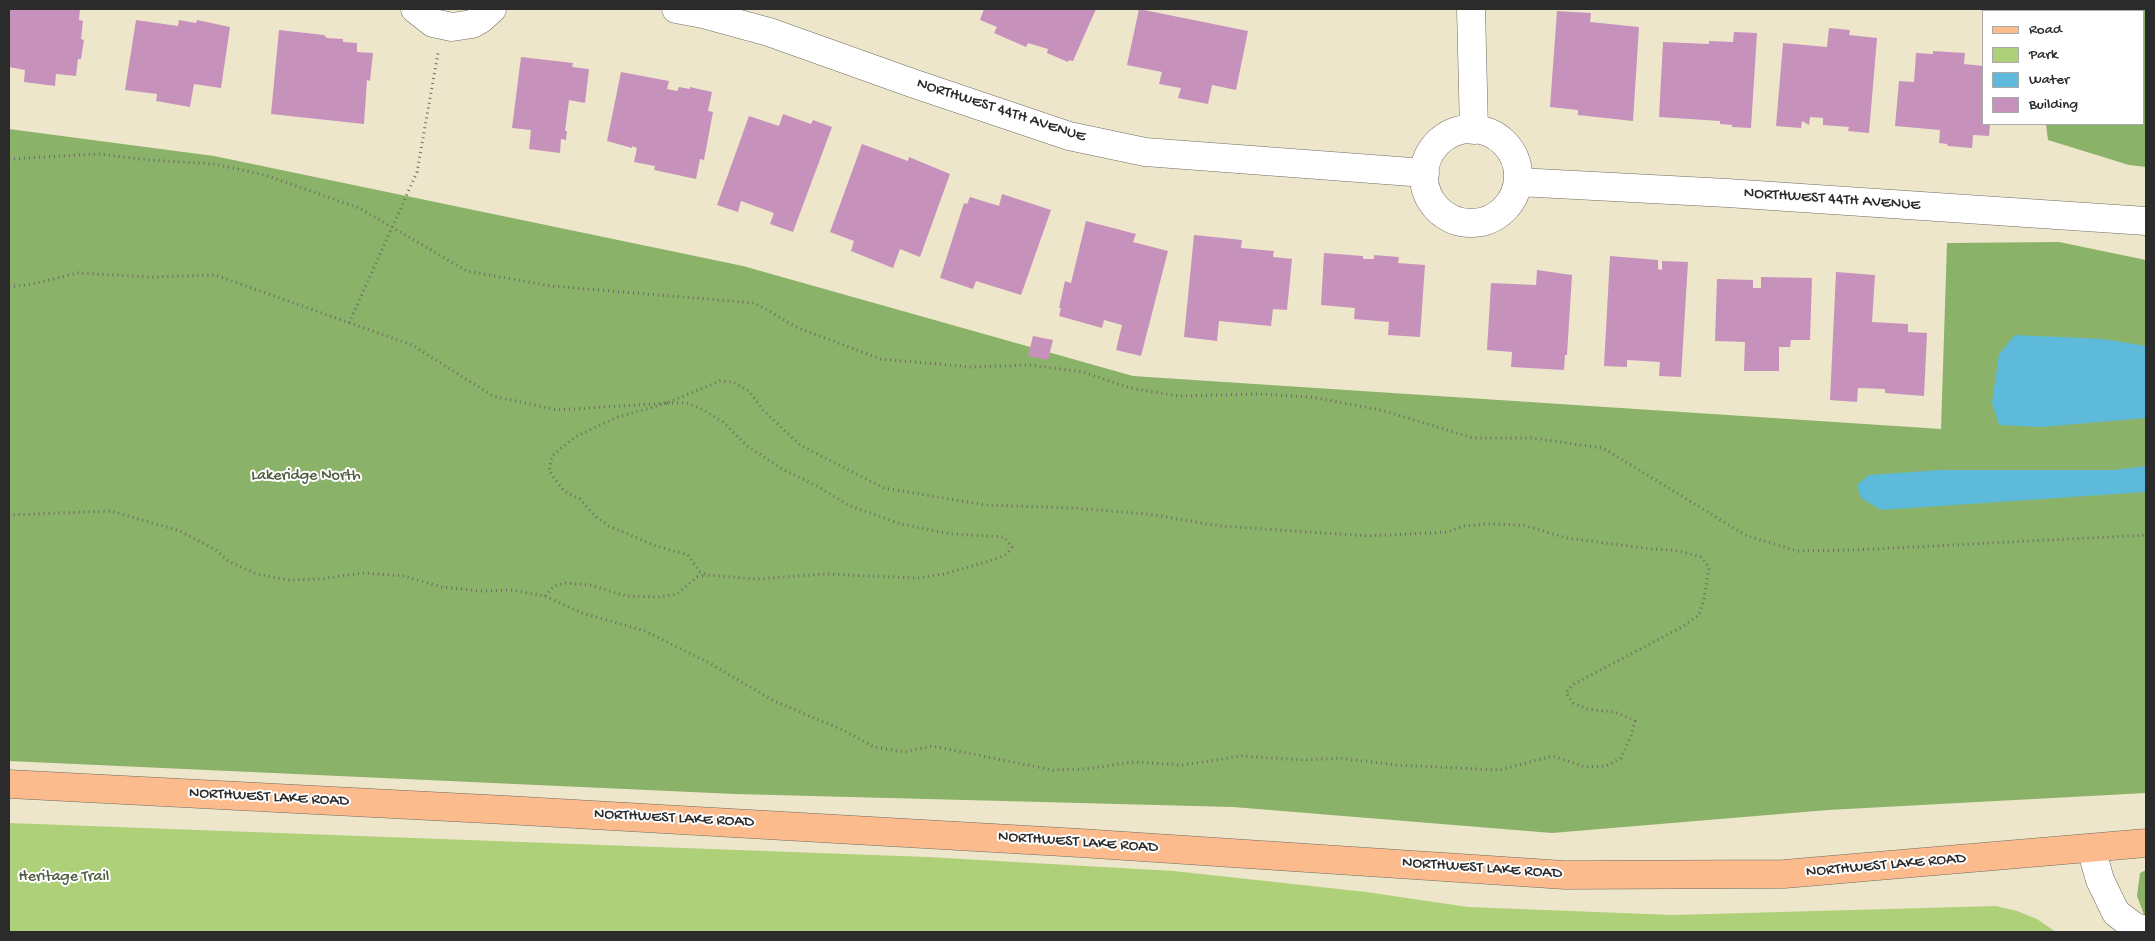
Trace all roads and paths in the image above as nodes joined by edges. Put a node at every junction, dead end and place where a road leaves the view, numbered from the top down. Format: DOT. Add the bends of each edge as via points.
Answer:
graph roads {
  1 [pos="415,9"];
  2 [pos="492,9"];
  3 [pos="676,9"];
  4 [pos="1471,9"];
  5 [pos="443,26"];
  6 [pos="1474,130"];
  7 [pos="9,159"];
  8 [pos="1425,173"];
  9 [pos="1518,182"];
  10 [pos="2146,222"];
  11 [pos="392,227"];
  12 [pos="9,287"];
  13 [pos="349,323"];
  14 [pos="666,403"];
  15 [pos="9,515"];
  16 [pos="2146,535"];
  17 [pos="707,575"];
  18 [pos="545,596"];
  19 [pos="9,784"];
  20 [pos="2146,843"];
  21 [pos="2091,848"];
  22 [pos="2146,930"];
  1 -- 5 [label="street"];
  2 -- 5 [label="street" via="472,24"];
  3 -- 8 [label="street, NORTHWEST 44TH AVENUE" via="769,32 1069,136 1145,152"];
  4 -- 6 [label="street"];
  5 -- 11 [label="path" via="417,172"];
  6 -- 8 [label="street" via="1456,132 1440,142 1429,156"];
  6 -- 9 [label="street" via="1498,138 1510,150 1517,165"];
  7 -- 11 [label="path" via="98,154 214,164 274,178 359,208"];
  8 -- 9 [label="street" via="1427,191 1436,207 1450,218 1467,223 1484,221 1500,213 1512,200"];
  9 -- 10 [label="street, NORTHWEST 44TH AVENUE"];
  11 -- 13 [label="path"];
  11 -- 16 [label="path" via="467,271 550,286 755,303 798,328 881,359 971,367 1031,365 1083,372 1130,388 1179,396 1256,394 1312,397 1385,411 1474,438 1532,438 1603,448 1747,536 1798,551"];
  12 -- 13 [label="path" via="78,272 150,277 215,275"];
  13 -- 14 [label="path" via="412,344 493,396 557,410"];
  14 -- 17 [label="path" via="615,418 575,436 552,456 549,471 564,491 580,499 609,526 656,546 688,555 700,572"];
  14 -- 17 [label="path" via="687,403 702,409 782,469 848,505 901,524 951,534 1004,537 1012,547 1007,554 993,560 917,578 825,574 756,579"];
  14 -- 18 [label="path" via="720,381 733,382 749,391 800,445 884,488 986,505 1148,514 1220,526 1368,536 1448,532 1463,526 1523,525 1567,538 1674,550 1700,557 1709,567 1704,599 1699,615 1682,627 1572,685 1566,693 1573,703 1587,709 1615,712 1635,721 1621,758 1606,766 1585,767 1553,756 1499,770 1398,765 1340,758 1303,760 1242,756 1183,766 1134,762 1053,770 932,746 904,752 874,746 774,701 645,631 582,613"];
  15 -- 18 [label="path" via="111,511 180,531 216,550 228,561 257,574 287,580 363,573 404,576 441,587 512,590"];
  17 -- 18 [label="path" via="697,577 677,594 658,597 626,596 590,585 566,583 554,586"];
  19 -- 21 [label="main road, NORTHWEST LAKE ROAD" via="1080,842 1565,875 1784,874"];
  20 -- 21 [label="main road, NORTHWEST LAKE ROAD"];
  21 -- 22 [label="street" via="2100,880 2116,913 2135,927"];
}
